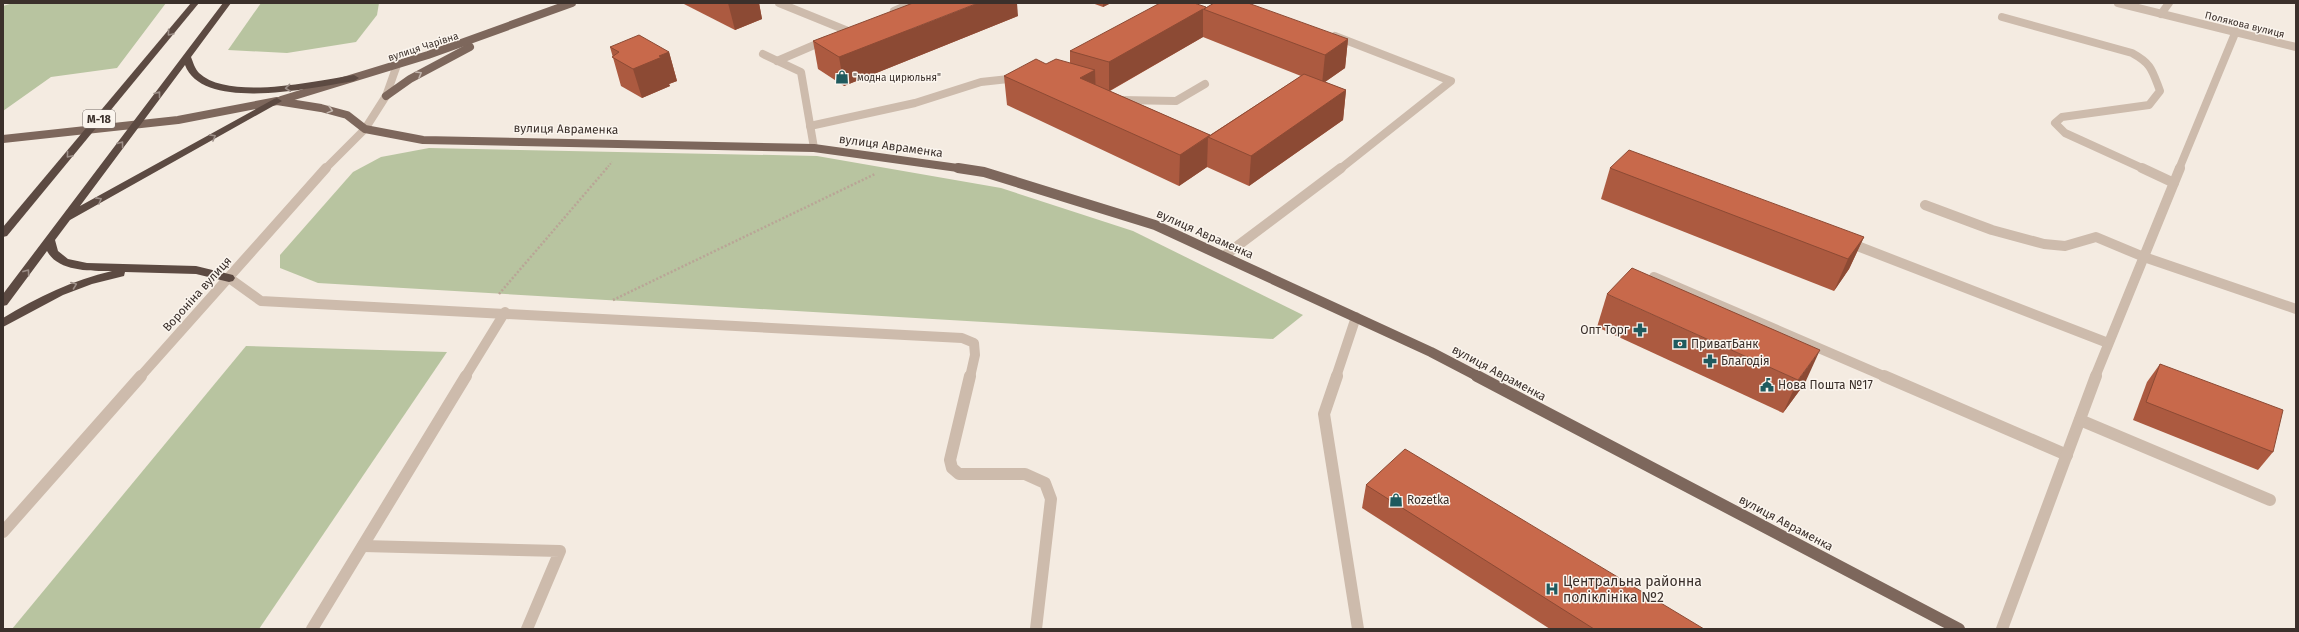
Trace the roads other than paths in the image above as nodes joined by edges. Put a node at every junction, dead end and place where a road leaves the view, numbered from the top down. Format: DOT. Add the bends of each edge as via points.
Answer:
graph roads {
  1 [pos="195,3"];
  2 [pos="227,3"];
  3 [pos="572,3"];
  4 [pos="779,3"];
  5 [pos="912,3"];
  6 [pos="2118,3"];
  7 [pos="2169,3"];
  8 [pos="2161,14"];
  9 [pos="883,15"];
  10 [pos="2002,17"];
  11 [pos="506,30"];
  12 [pos="2236,31"];
  13 [pos="1330,34"];
  14 [pos="2296,47"];
  15 [pos="762,54"];
  16 [pos="187,57"];
  17 [pos="777,61"];
  18 [pos="397,65"];
  19 [pos="354,78"];
  20 [pos="1025,78"];
  21 [pos="1205,84"];
  22 [pos="386,96"];
  23 [pos="1112,98"];
  24 [pos="277,101"];
  25 [pos="134,125"];
  26 [pos="810,126"];
  27 [pos="365,129"];
  28 [pos="90,130"];
  29 [pos="3,139"];
  30 [pos="814,148"];
  31 [pos="2174,183"];
  32 [pos="1925,205"];
  33 [pos="65,219"];
  34 [pos="3,234"];
  35 [pos="1834,237"];
  36 [pos="50,241"];
  37 [pos="1224,256"];
  38 [pos="2144,257"];
  39 [pos="143,268"];
  40 [pos="1654,277"];
  41 [pos="229,278"];
  42 [pos="3,302"];
  43 [pos="2296,308"];
  44 [pos="505,312"];
  45 [pos="1356,317"];
  46 [pos="3,323"];
  47 [pos="2108,343"];
  48 [pos="2080,420"];
  49 [pos="2067,455"];
  50 [pos="2270,500"];
  51 [pos="3,532"];
  52 [pos="363,546"];
  53 [pos="312,629"];
  54 [pos="527,629"];
  55 [pos="1036,629"];
  56 [pos="1358,629"];
  57 [pos="1959,629"];
  58 [pos="2002,629"];
  1 -- 28 [label="highway, М-18, one-way"];
  2 -- 16 [label="highway, М-18"];
  3 -- 11 [label="main road, вулиця Чарівна"];
  4 -- 17 [label="street" via="851,29"];
  5 -- 9 [label="street"];
  6 -- 8 [label="street, Полякова вулиця"];
  7 -- 8 [label="street"];
  8 -- 12 [label="street, Полякова вулиця"];
  10 -- 31 [label="street" via="2119,49 2146,61 2160,91 2149,105 2062,117 2055,123 2065,133"];
  11 -- 18 [label="main road, вулиця Чарівна"];
  22 -- 11 [label="main road, one-way" via="447,58"];
  12 -- 14 [label="street, Полякова вулиця"];
  12 -- 31 [label="street"];
  13 -- 37 [label="street" via="1451,81 1366,150"];
  15 -- 17 [label="street"];
  19 -- 16 [label="highway, one-way" via="251,91 212,86 194,75"];
  25 -- 16 [label="highway, М-18, one-way"];
  17 -- 26 [label="street" via="801,72"];
  18 -- 19 [label="main road, вулиця Чарівна"];
  18 -- 22 [label="street, Вороніна вулиця"];
  19 -- 24 [label="main road, вулиця Чарівна"];
  20 -- 26 [label="street" via="1002,78 981,82 915,103"];
  21 -- 23 [label="street" via="1176,101 1128,102"];
  22 -- 27 [label="street, Вороніна вулиця"];
  24 -- 25 [label="main road" via="178,120"];
  24 -- 27 [label="main road, one-way" via="347,115"];
  33 -- 24 [label="highway, one-way"];
  25 -- 28 [label="main road"];
  33 -- 25 [label="highway, М-18, one-way"];
  26 -- 30 [label="street"];
  27 -- 30 [label="main road, вулиця Авраменка" via="422,140"];
  27 -- 41 [label="street, Вороніна вулиця" via="311,184"];
  28 -- 29 [label="main road"];
  28 -- 34 [label="highway, М-18, one-way"];
  30 -- 37 [label="main road, вулиця Авраменка" via="984,172 1155,224"];
  31 -- 38 [label="street"];
  32 -- 38 [label="street" via="2028,240 2062,246 2087,237 2096,237"];
  33 -- 36 [label="highway, М-18"];
  35 -- 47 [label="street"];
  36 -- 39 [label="highway" via="53,252 64,261 87,267"];
  42 -- 36 [label="highway, М-18, one-way"];
  37 -- 45 [label="main road, вулиця Авраменка"];
  38 -- 43 [label="street"];
  38 -- 47 [label="street"];
  39 -- 41 [label="highway" via="196,270"];
  46 -- 39 [label="highway, one-way" via="41,299 68,287 92,278"];
  40 -- 49 [label="street"];
  41 -- 44 [label="street" via="261,301"];
  41 -- 51 [label="street, Вороніна вулиця"];
  44 -- 52 [label="street"];
  44 -- 55 [label="street" via="962,338 974,343 975,355 950,460 952,468 959,474 1025,474 1044,483 1051,499"];
  45 -- 56 [label="street" via="1324,414"];
  45 -- 57 [label="main road, вулиця Авраменка" via="1431,352"];
  47 -- 48 [label="street"];
  48 -- 49 [label="street"];
  48 -- 50 [label="street"];
  49 -- 58 [label="street"];
  52 -- 53 [label="street"];
  52 -- 54 [label="street" via="560,551"];
}
